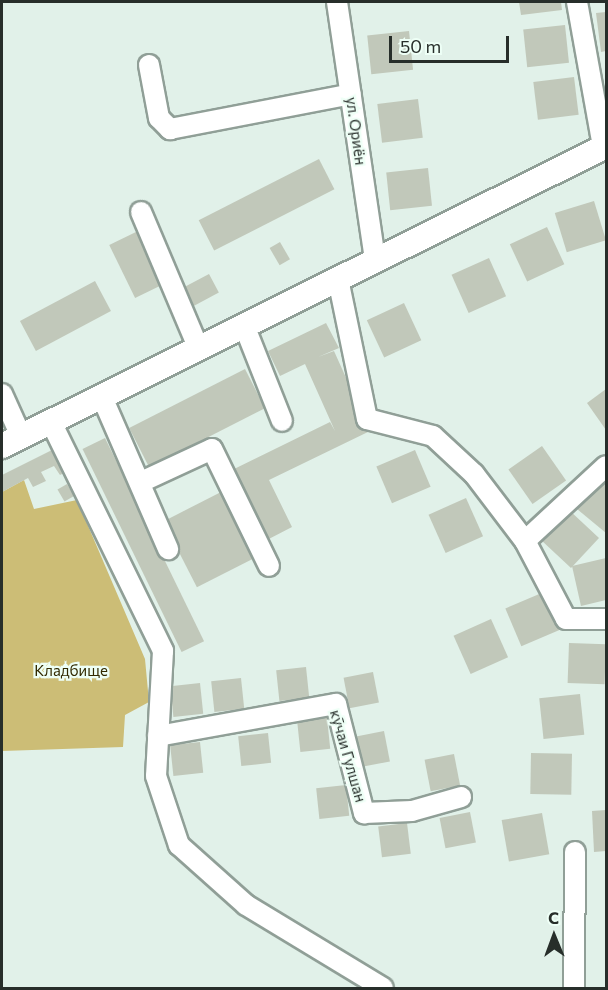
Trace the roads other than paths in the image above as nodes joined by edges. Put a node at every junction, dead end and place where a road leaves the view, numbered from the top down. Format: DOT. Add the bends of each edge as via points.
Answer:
graph roads {
  1 [pos="338,2"];
  2 [pos="578,2"];
  3 [pos="149,65"];
  4 [pos="351,94"];
  5 [pos="605,146"];
  6 [pos="141,212"];
  7 [pos="375,260"];
  8 [pos="338,279"];
  9 [pos="244,326"];
  10 [pos="198,347"];
  11 [pos="2,394"];
  12 [pos="102,397"];
  13 [pos="282,421"];
  14 [pos="51,422"];
  15 [pos="11,441"];
  16 [pos="606,466"];
  17 [pos="141,482"];
  18 [pos="525,541"];
  19 [pos="168,549"];
  20 [pos="269,566"];
  21 [pos="606,619"];
  22 [pos="158,736"];
  23 [pos="461,797"];
  24 [pos="574,852"];
  25 [pos="383,988"];
  26 [pos="574,988"];
  1 -- 4 [label="street, ул. Ориён"];
  2 -- 5 [label="street"];
  3 -- 4 [label="street" via="159,118 170,129"];
  4 -- 7 [label="street, ул. Ориён"];
  5 -- 7 [label="main road"];
  6 -- 10 [label="street"];
  7 -- 8 [label="main road"];
  8 -- 9 [label="main road"];
  8 -- 18 [label="street" via="367,419 433,436 474,474"];
  9 -- 10 [label="main road"];
  9 -- 13 [label="street"];
  10 -- 12 [label="main road"];
  11 -- 15 [label="street"];
  12 -- 14 [label="main road"];
  12 -- 17 [label="street"];
  14 -- 15 [label="main road"];
  14 -- 22 [label="street" via="163,651"];
  16 -- 18 [label="street"];
  17 -- 19 [label="street"];
  17 -- 20 [label="street" via="212,449"];
  18 -- 21 [label="street" via="566,619"];
  22 -- 23 [label="street, кӯчаи Гулшан" via="336,704 364,813 412,811"];
  22 -- 25 [label="street" via="156,776 179,845 246,905"];
  24 -- 26 [label="street"];
}
